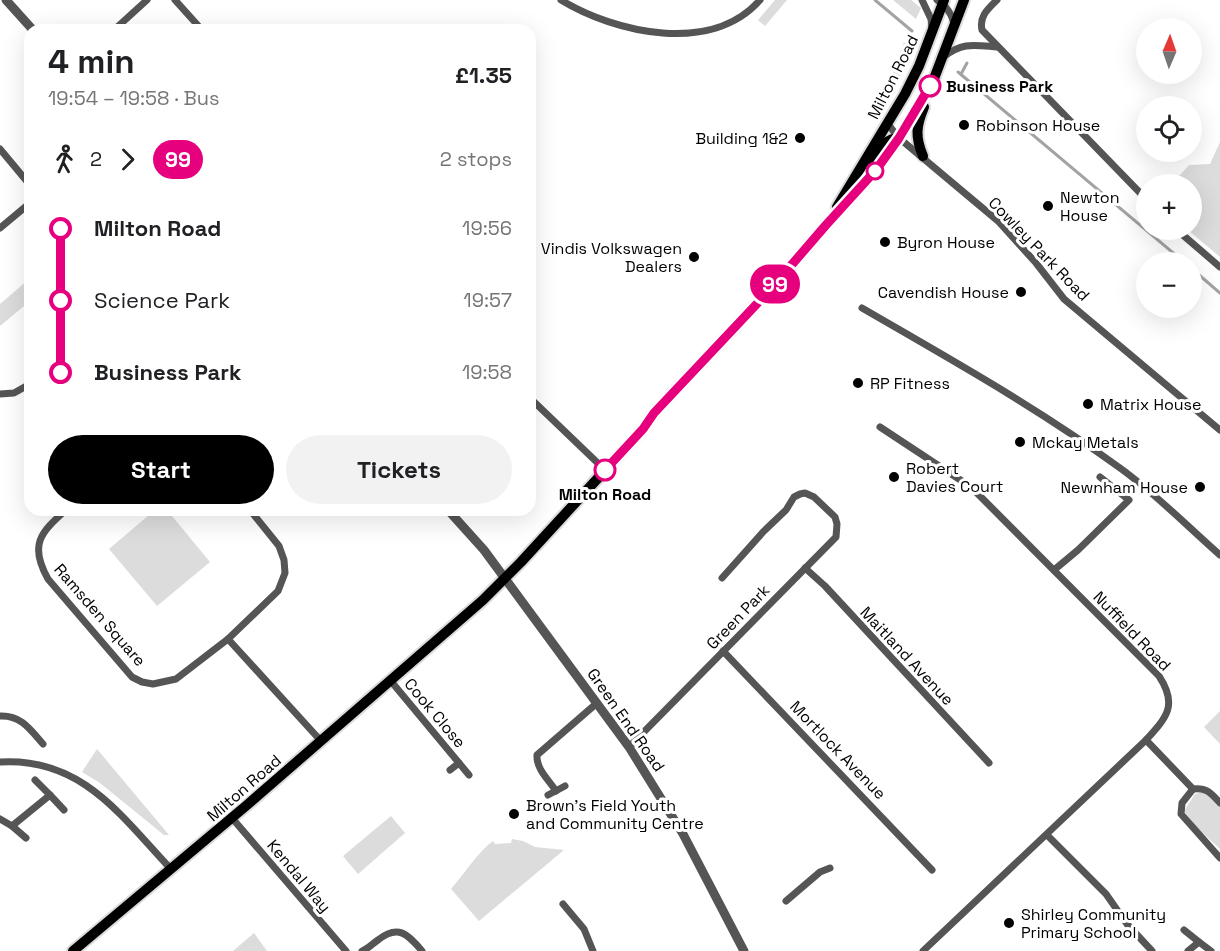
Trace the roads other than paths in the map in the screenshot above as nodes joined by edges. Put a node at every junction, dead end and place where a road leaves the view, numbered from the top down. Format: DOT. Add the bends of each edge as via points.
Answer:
graph roads {
  1 [pos="6,0"];
  2 [pos="147,0"];
  3 [pos="175,0"];
  4 [pos="561,0"];
  5 [pos="760,0"];
  6 [pos="922,0"];
  7 [pos="964,0"];
  8 [pos="997,0"];
  9 [pos="943,1"];
  10 [pos="28,24"];
  11 [pos="121,24"];
  12 [pos="197,24"];
  13 [pos="954,26"];
  14 [pos="932,32"];
  15 [pos="997,46"];
  16 [pos="943,57"];
  17 [pos="932,84"];
  18 [pos="888,123"];
  19 [pos="899,138"];
  20 [pos="911,147"];
  21 [pos="0,148"];
  22 [pos="889,153"];
  23 [pos="923,156"];
  24 [pos="24,178"];
  25 [pos="851,183"];
  26 [pos="1136,189"];
  27 [pos="24,208"];
  28 [pos="826,225"];
  29 [pos="0,228"];
  30 [pos="1189,240"];
  31 [pos="1220,267"];
  32 [pos="862,308"];
  33 [pos="24,387"];
  34 [pos="0,394"];
  35 [pos="536,404"];
  36 [pos="880,426"];
  37 [pos="1220,430"];
  38 [pos="605,470"];
  39 [pos="1100,477"];
  40 [pos="59,516"];
  41 [pos="255,516"];
  42 [pos="453,516"];
  43 [pos="1220,555"];
  44 [pos="805,568"];
  45 [pos="1054,570"];
  46 [pos="504,578"];
  47 [pos="722,578"];
  48 [pos="228,639"];
  49 [pos="723,651"];
  50 [pos="390,680"];
  51 [pos="597,703"];
  52 [pos="0,716"];
  53 [pos="1146,740"];
  54 [pos="321,741"];
  55 [pos="43,744"];
  56 [pos="629,747"];
  57 [pos="0,762"];
  58 [pos="459,763"];
  59 [pos="989,763"];
  60 [pos="450,771"];
  61 [pos="469,775"];
  62 [pos="35,780"];
  63 [pos="565,786"];
  64 [pos="1193,789"];
  65 [pos="556,791"];
  66 [pos="50,795"];
  67 [pos="548,795"];
  68 [pos="1220,803"];
  69 [pos="64,810"];
  70 [pos="232,818"];
  71 [pos="0,819"];
  72 [pos="12,826"];
  73 [pos="1047,835"];
  74 [pos="26,838"];
  75 [pos="1220,858"];
  76 [pos="830,868"];
  77 [pos="171,869"];
  78 [pos="932,870"];
  79 [pos="786,901"];
  80 [pos="563,904"];
  81 [pos="1184,930"];
  82 [pos="1199,942"];
  83 [pos="73,951"];
  84 [pos="346,951"];
  85 [pos="362,951"];
  86 [pos="422,951"];
  87 [pos="592,951"];
  88 [pos="744,951"];
  89 [pos="923,951"];
  90 [pos="1152,951"];
  91 [pos="1188,951"];
  92 [pos="1211,951"];
  1 -- 10 [label="street"];
  2 -- 11 [label="street"];
  3 -- 12 [label="street"];
  4 -- 5 [label="street" via="616,24 669,33 720,27 745,14"];
  6 -- 14 [label="street"];
  7 -- 13 [label="main road, Milton Road"];
  8 -- 15 [label="street" via="980,23 984,34"];
  9 -- 13 [label="street"];
  9 -- 14 [label="main road, Milton Road"];
  13 -- 16 [label="main road, Milton Road"];
  14 -- 18 [label="main road, Milton Road" via="919,66"];
  15 -- 16 [label="street" via="966,45"];
  15 -- 26 [label="street"];
  16 -- 17 [label="main road, Milton Road"];
  17 -- 19 [label="main road, Milton Road"];
  17 -- 23 [label="main road" via="916,127"];
  18 -- 19 [label="street, Cowley Park Road"];
  18 -- 25 [label="main road, Milton Road"];
  19 -- 20 [label="street, Cowley Park Road"];
  19 -- 22 [label="main road, Milton Road"];
  19 -- 25 [label="main road" via="886,142"];
  20 -- 22 [label="street"];
  20 -- 23 [label="street, Cowley Park Road"];
  21 -- 24 [label="street"];
  22 -- 28 [label="main road, Milton Road"];
  23 -- 37 [label="street, Cowley Park Road" via="998,221 1064,299"];
  25 -- 28 [label="main road, Milton Road"];
  27 -- 29 [label="street"];
  28 -- 38 [label="main road, Milton Road"];
  30 -- 31 [label="street"];
  32 -- 43 [label="street" via="1022,401 1121,469"];
  33 -- 34 [label="street"];
  35 -- 38 [label="street"];
  36 -- 45 [label="street, Nuffield Road" via="971,487"];
  38 -- 46 [label="main road, Milton Road"];
  39 -- 45 [label="street" via="1129,500"];
  40 -- 48 [label="street, Ramsden Square" via="40,538 42,567 48,579 132,676 153,684 176,679"];
  41 -- 48 [label="street, Ramsden Square" via="279,546 285,573 278,591"];
  42 -- 46 [label="street, Green End Road"];
  44 -- 47 [label="street, Green Park" via="837,534 835,517 805,493 794,497"];
  44 -- 49 [label="street, Green Park"];
  44 -- 59 [label="street, Maitland Avenue"];
  45 -- 53 [label="street, Nuffield Road" via="1168,689 1167,716"];
  46 -- 50 [label="main road, Milton Road"];
  46 -- 51 [label="street, Green End Road"];
  48 -- 54 [label="street"];
  49 -- 56 [label="street, Green Park"];
  49 -- 78 [label="street, Mortlock Avenue"];
  50 -- 54 [label="main road, Milton Road"];
  50 -- 58 [label="street, Cook Close"];
  51 -- 56 [label="street, Green End Road"];
  51 -- 65 [label="street" via="537,756 540,769"];
  52 -- 55 [label="street" via="25,723 39,733"];
  53 -- 64 [label="street"];
  53 -- 73 [label="street, Nuffield Road"];
  54 -- 70 [label="main road, Milton Road"];
  56 -- 88 [label="street, Green End Road" via="683,834"];
  57 -- 77 [label="street" via="29,762 70,775 117,812"];
  58 -- 60 [label="street, Cook Close"];
  58 -- 61 [label="street, Cook Close"];
  62 -- 66 [label="street"];
  63 -- 65 [label="street"];
  64 -- 68 [label="street" via="1208,790"];
  64 -- 75 [label="street" via="1182,803 1180,814"];
  65 -- 67 [label="street"];
  66 -- 69 [label="street"];
  66 -- 72 [label="street"];
  70 -- 77 [label="main road, Milton Road"];
  70 -- 84 [label="street, Kendal Way"];
  71 -- 72 [label="street"];
  72 -- 74 [label="street"];
  73 -- 89 [label="street, Nuffield Road"];
  73 -- 90 [label="street" via="1106,894"];
  76 -- 79 [label="street"];
  77 -- 83 [label="main road, Milton Road"];
  80 -- 87 [label="street" via="584,929"];
  81 -- 82 [label="street"];
  82 -- 91 [label="street"];
  82 -- 92 [label="street"];
  85 -- 86 [label="street" via="390,932 406,934"];
}
